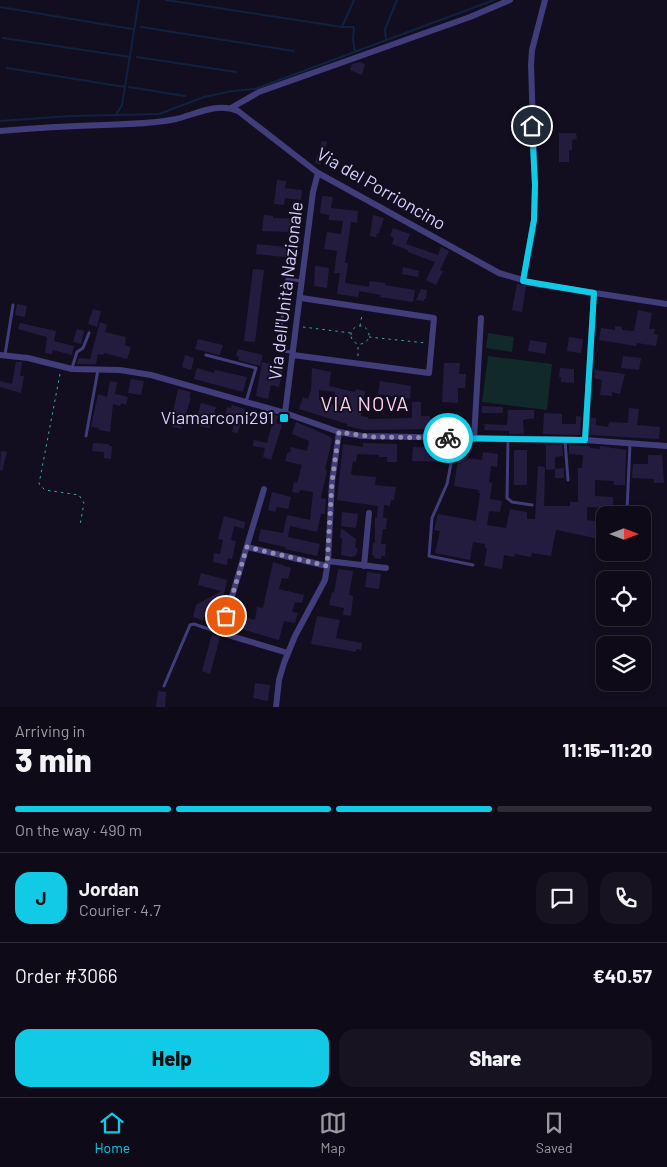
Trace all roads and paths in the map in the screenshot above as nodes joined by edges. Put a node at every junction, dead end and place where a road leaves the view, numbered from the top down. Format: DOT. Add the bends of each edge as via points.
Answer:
graph roads {
  1 [pos="510,0"];
  2 [pos="545,0"];
  3 [pos="231,108"];
  4 [pos="0,131"];
  5 [pos="318,173"];
  6 [pos="303,281"];
  7 [pos="523,281"];
  8 [pos="594,293"];
  9 [pos="301,298"];
  10 [pos="667,304"];
  11 [pos="13,305"];
  12 [pos="363,307"];
  13 [pos="481,318"];
  14 [pos="297,326"];
  15 [pos="360,326"];
  16 [pos="89,332"];
  17 [pos="352,333"];
  18 [pos="369,337"];
  19 [pos="358,344"];
  20 [pos="432,344"];
  21 [pos="293,354"];
  22 [pos="2,355"];
  23 [pos="206,355"];
  24 [pos="357,364"];
  25 [pos="61,366"];
  26 [pos="72,369"];
  27 [pos="98,370"];
  28 [pos="246,402"];
  29 [pos="285,413"];
  30 [pos="339,432"];
  31 [pos="86,436"];
  32 [pos="456,438"];
  33 [pos="474,438"];
  34 [pos="508,439"];
  35 [pos="565,440"];
  36 [pos="585,440"];
  37 [pos="630,443"];
  38 [pos="667,446"];
  39 [pos="568,480"];
  40 [pos="264,489"];
  41 [pos="532,505"];
  42 [pos="627,506"];
  43 [pos="369,514"];
  44 [pos="80,525"];
  45 [pos="247,547"];
  46 [pos="328,563"];
  47 [pos="473,565"];
  48 [pos="364,566"];
  49 [pos="386,568"];
  50 [pos="221,633"];
  51 [pos="288,653"];
  52 [pos="164,686"];
  53 [pos="276,707"];
  1 -- 3 [label="street" via="470,18 259,92"];
  2 -- 7 [label="street" via="532,57 534,220"];
  3 -- 4 [label="street" via="222,106 150,123"];
  3 -- 5 [label="street, Via del Porrioncino"];
  5 -- 6 [label="street, Via dell'Unità Nazionale"];
  5 -- 7 [label="street, Via del Porrioncino" via="487,267"];
  6 -- 9 [label="street, Via dell'Unità Nazionale"];
  6 -- 21 [label="lane" via="287,279 278,351"];
  7 -- 8 [label="street, Via del Porrioncino"];
  8 -- 10 [label="street, Via del Porrioncino"];
  8 -- 36 [label="street"];
  9 -- 12 [label="street"];
  9 -- 14 [label="street, Via dell'Unità Nazionale"];
  11 -- 22 [label="lane"];
  12 -- 15 [label="path"];
  12 -- 20 [label="street" via="434,318"];
  13 -- 33 [label="street"];
  14 -- 17 [label="path"];
  14 -- 21 [label="street, Via dell'Unità Nazionale"];
  15 -- 17 [label="path"];
  15 -- 18 [label="path" via="367,329"];
  16 -- 26 [label="lane" via="83,348 77,352"];
  17 -- 19 [label="path"];
  18 -- 19 [label="path" via="367,342"];
  18 -- 20 [label="path"];
  19 -- 24 [label="path"];
  20 -- 24 [label="street" via="429,373"];
  21 -- 24 [label="street"];
  21 -- 29 [label="street, Via dell'Unità Nazionale"];
  22 -- 25 [label="street"];
  23 -- 28 [label="lane" via="256,368"];
  25 -- 26 [label="street"];
  25 -- 44 [label="path" via="39,484 45,490 79,495 84,503"];
  26 -- 27 [label="street"];
  27 -- 28 [label="street" via="151,375"];
  27 -- 31 [label="lane"];
  28 -- 29 [label="street"];
  29 -- 30 [label="street"];
  30 -- 32 [label="street" via="362,436"];
  30 -- 46 [label="street" via="332,482"];
  32 -- 33 [label="street"];
  32 -- 47 [label="lane" via="448,484 432,518 429,556"];
  33 -- 34 [label="street"];
  34 -- 35 [label="street"];
  34 -- 41 [label="lane" via="507,498 512,502"];
  35 -- 36 [label="street"];
  35 -- 39 [label="lane"];
  36 -- 37 [label="street"];
  37 -- 38 [label="street"];
  37 -- 42 [label="lane"];
  40 -- 45 [label="street"];
  43 -- 48 [label="street"];
  45 -- 46 [label="street"];
  45 -- 50 [label="street"];
  46 -- 48 [label="street"];
  46 -- 51 [label="street" via="320,592"];
  48 -- 49 [label="street"];
  50 -- 51 [label="street"];
  50 -- 52 [label="lane" via="190,625"];
  51 -- 53 [label="street" via="279,680"];
}
